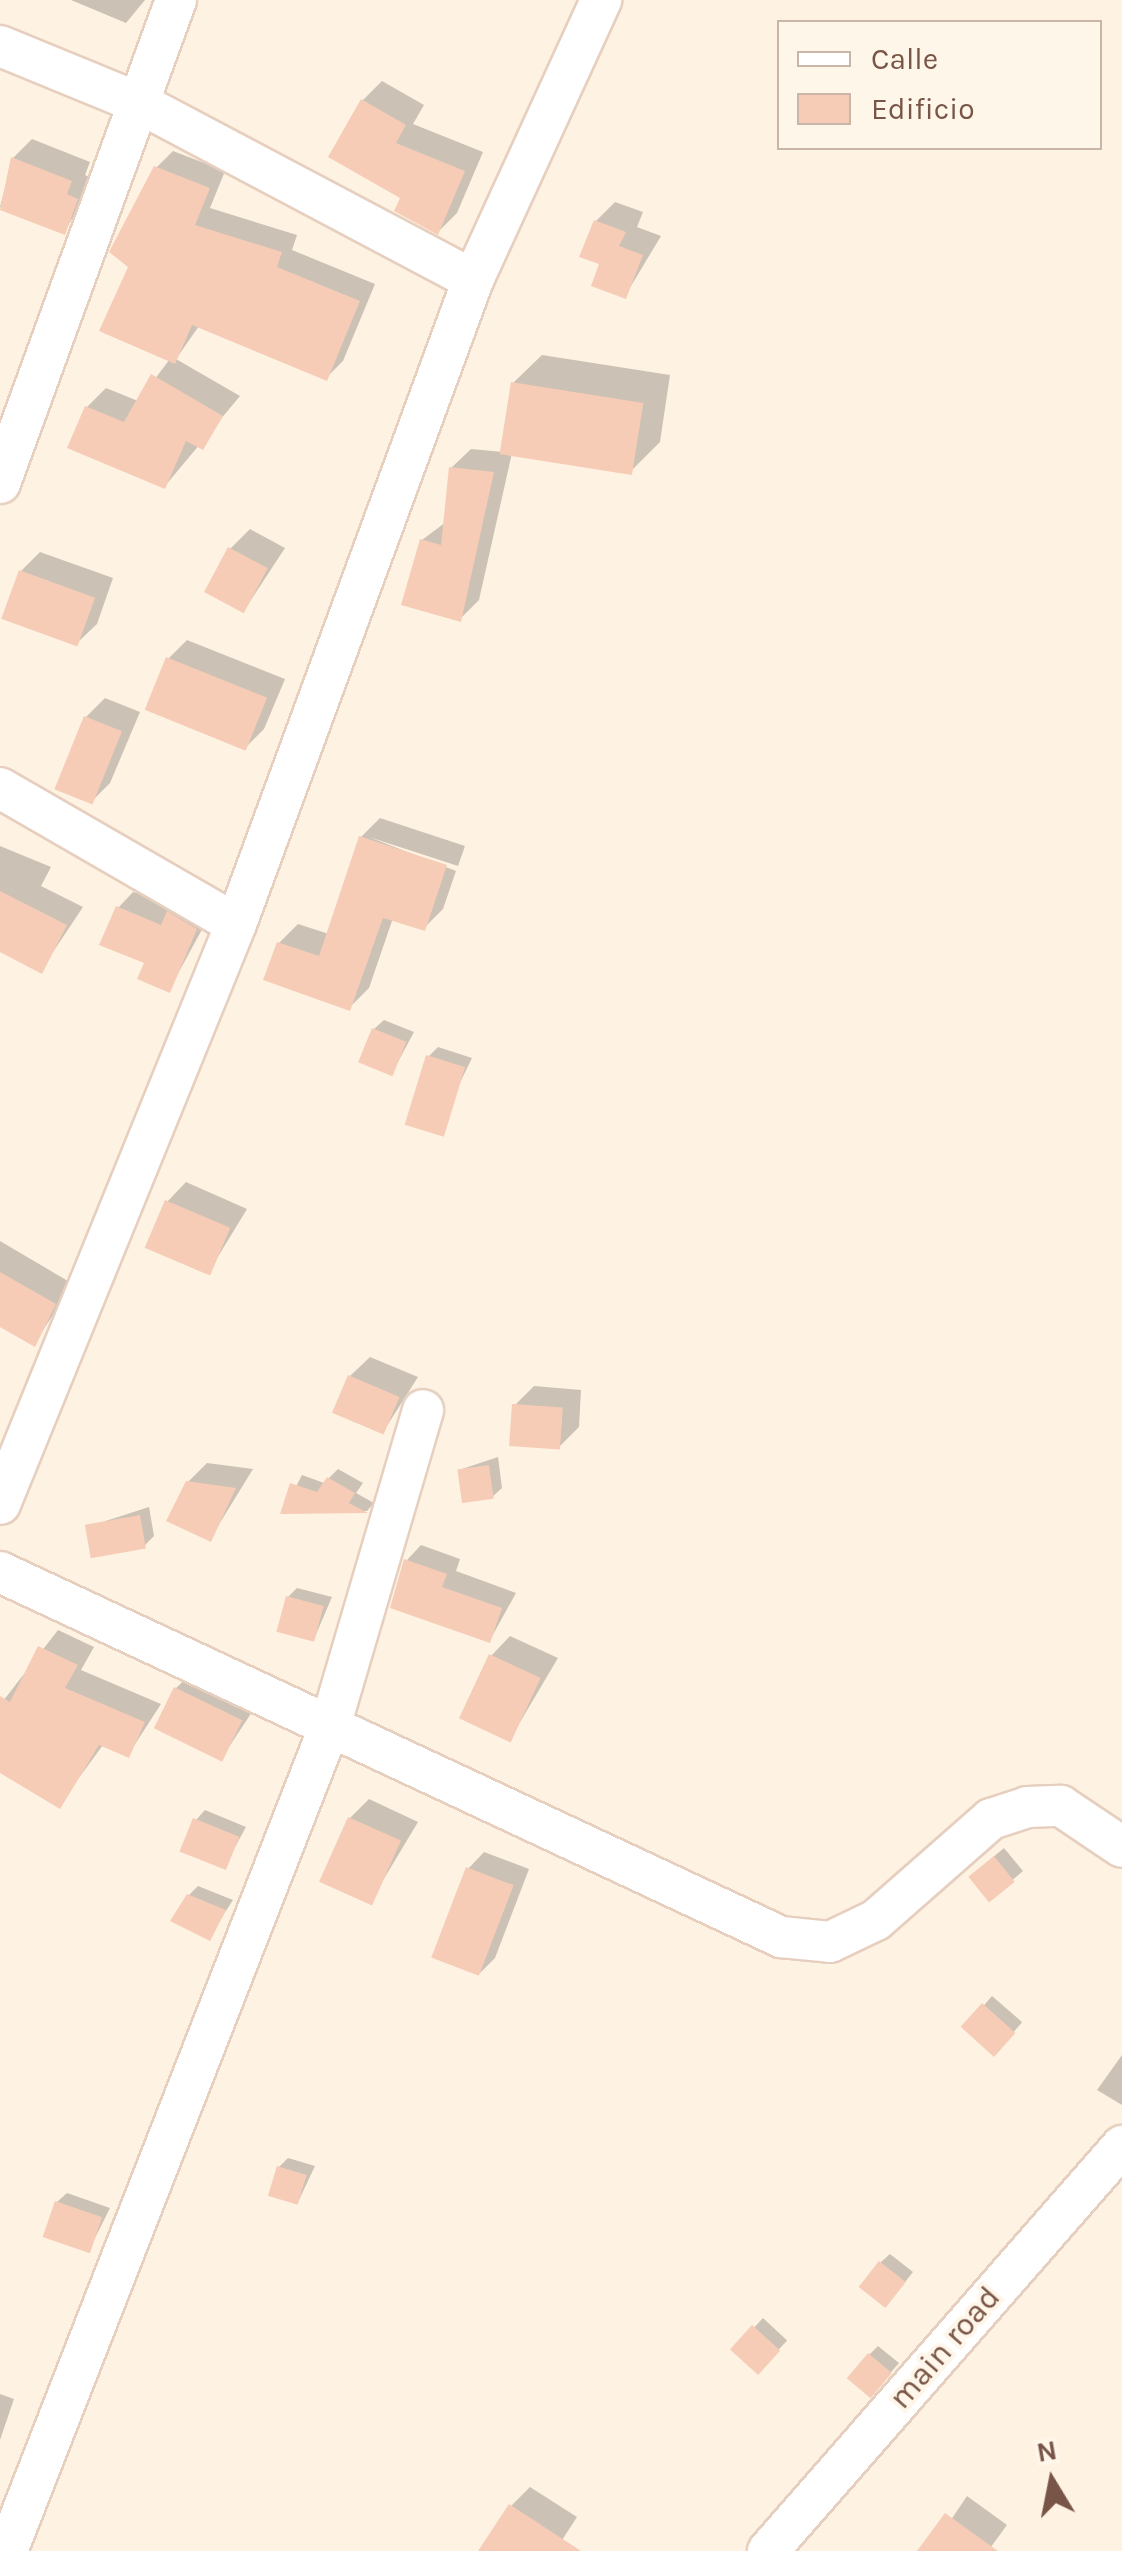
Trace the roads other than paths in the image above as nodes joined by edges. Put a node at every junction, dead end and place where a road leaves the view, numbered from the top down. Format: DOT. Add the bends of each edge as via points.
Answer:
graph roads {
  1 [pos="176,0"];
  2 [pos="600,0"];
  3 [pos="0,46"];
  4 [pos="139,103"];
  5 [pos="473,280"];
  6 [pos="0,483"];
  7 [pos="0,788"];
  8 [pos="236,924"];
  9 [pos="423,1410"];
  10 [pos="0,1504"];
  11 [pos="0,1572"];
  12 [pos="331,1723"];
  13 [pos="1122,1846"];
  14 [pos="1122,2146"];
  15 [pos="7,2551"];
  16 [pos="768,2551"];
  1 -- 4 [label="street"];
  2 -- 5 [label="street"];
  3 -- 4 [label="street"];
  4 -- 5 [label="street"];
  4 -- 6 [label="street"];
  5 -- 8 [label="street"];
  7 -- 8 [label="street"];
  8 -- 10 [label="street"];
  9 -- 12 [label="street"];
  11 -- 12 [label="street"];
  12 -- 13 [label="street" via="781,1937 830,1942 876,1920 991,1819 1027,1807 1061,1806"];
  12 -- 15 [label="street"];
  14 -- 16 [label="street, main road"];
}
